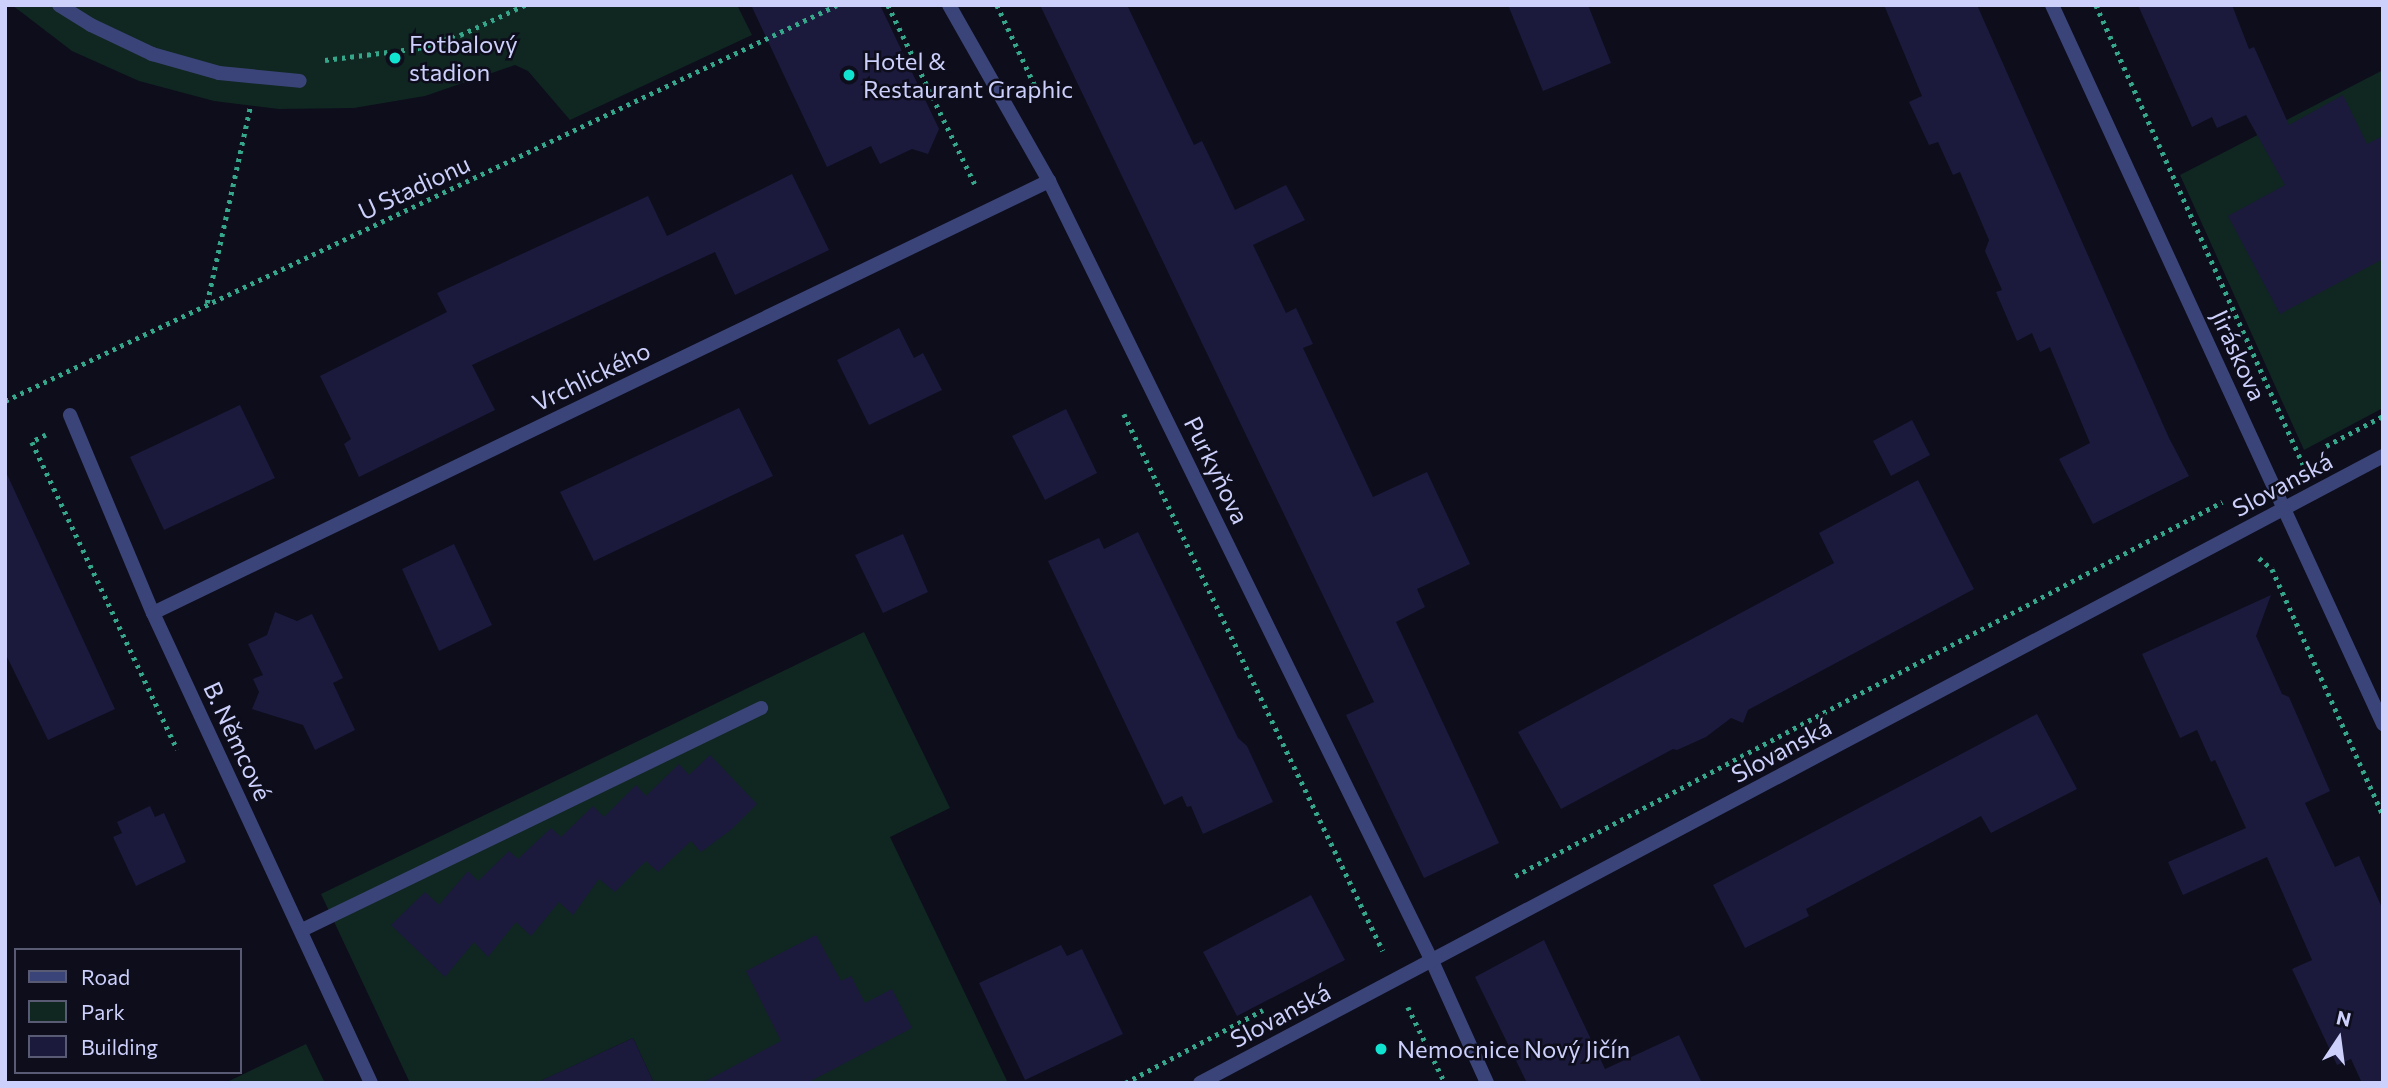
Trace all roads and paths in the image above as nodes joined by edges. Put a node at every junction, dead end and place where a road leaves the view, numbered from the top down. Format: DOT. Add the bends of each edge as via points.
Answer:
graph roads {
  1 [pos="59,5"];
  2 [pos="525,5"];
  3 [pos="837,5"];
  4 [pos="888,5"];
  5 [pos="949,5"];
  6 [pos="2052,5"];
  7 [pos="2096,5"];
  8 [pos="322,60"];
  9 [pos="257,77"];
  10 [pos="300,81"];
  11 [pos="1049,181"];
  12 [pos="1002,204"];
  13 [pos="207,304"];
  14 [pos="5,401"];
  15 [pos="1123,411"];
  16 [pos="70,415"];
  17 [pos="2383,416"];
  18 [pos="2324,447"];
  19 [pos="2312,454"];
  20 [pos="2383,456"];
  21 [pos="2301,460"];
  22 [pos="2315,492"];
  23 [pos="2226,499"];
  24 [pos="2284,508"];
  25 [pos="153,613"];
  26 [pos="761,708"];
  27 [pos="2383,724"];
  28 [pos="1510,879"];
  29 [pos="1416,929"];
  30 [pos="302,930"];
  31 [pos="1382,948"];
  32 [pos="1371,954"];
  33 [pos="1432,961"];
  34 [pos="1396,980"];
  35 [pos="1264,1009"];
  36 [pos="371,1083"];
  37 [pos="1125,1083"];
  38 [pos="1200,1083"];
  39 [pos="1445,1083"];
  40 [pos="1486,1083"];
  1 -- 9 [label="street" via="152,54"];
  2 -- 8 [label="path" via="419,48"];
  3 -- 13 [label="path, U Stadionu"];
  4 -- 12 [label="path" via="976,186"];
  5 -- 11 [label="street, Purkyňova"];
  6 -- 24 [label="street, Jiráskova"];
  7 -- 21 [label="path"];
  9 -- 10 [label="street"];
  9 -- 13 [label="path"];
  11 -- 12 [label="street, Vrchlického"];
  11 -- 29 [label="street, Purkyňova"];
  12 -- 25 [label="street, Vrchlického"];
  13 -- 14 [label="path, U Stadionu"];
  15 -- 31 [label="path"];
  16 -- 25 [label="street, B. Němcové"];
  17 -- 18 [label="path"];
  19 -- 21 [label="path"];
  20 -- 22 [label="street, Slovanská"];
  21 -- 22 [label="path"];
  22 -- 24 [label="street, Slovanská"];
  23 -- 28 [label="path"];
  24 -- 27 [label="street, Jiráskova"];
  24 -- 33 [label="street, Slovanská"];
  25 -- 30 [label="street, B. Němcové"];
  26 -- 30 [label="street"];
  29 -- 31 [label="path"];
  29 -- 33 [label="street, Purkyňova"];
  30 -- 36 [label="street, B. Němcové"];
  31 -- 32 [label="path"];
  31 -- 34 [label="path"];
  33 -- 34 [label="street, Slovanská"];
  33 -- 40 [label="street, Purkyňova"];
  34 -- 38 [label="street, Slovanská"];
  34 -- 39 [label="path"];
  35 -- 37 [label="path"];
}
